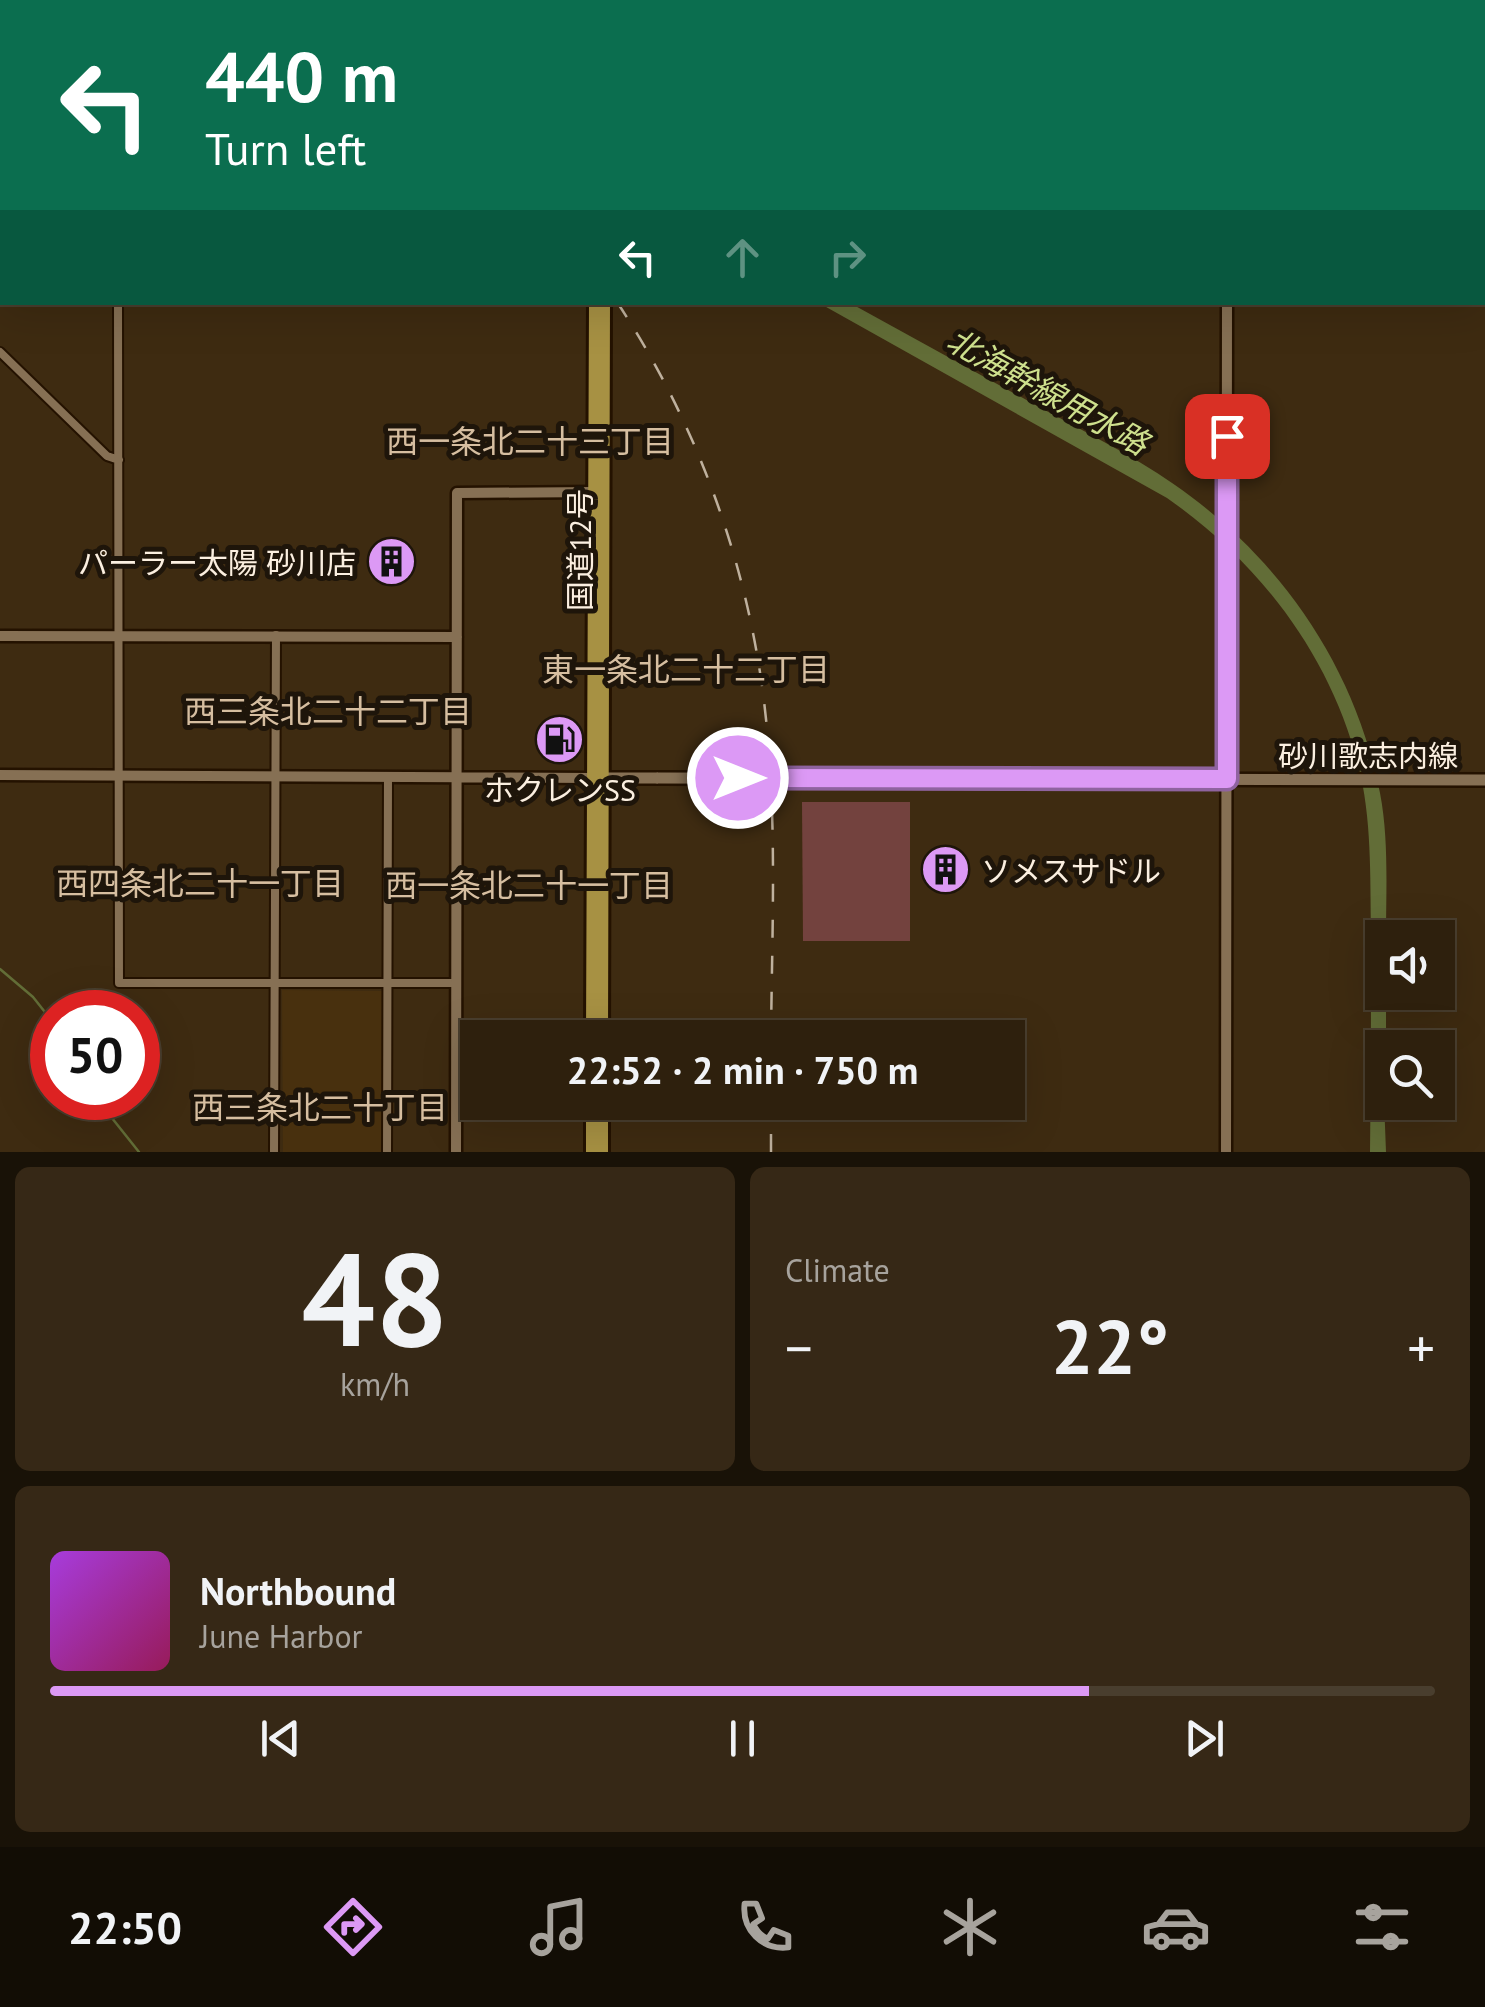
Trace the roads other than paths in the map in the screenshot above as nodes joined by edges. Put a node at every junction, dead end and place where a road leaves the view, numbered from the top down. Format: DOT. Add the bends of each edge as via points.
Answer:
graph roads {
  1 [pos="118,305"];
  2 [pos="595,305"];
  3 [pos="604,305"];
  4 [pos="1227,305"];
  5 [pos="0,352"];
  6 [pos="120,460"];
  7 [pos="594,492"];
  8 [pos="0,636"];
  9 [pos="119,636"];
  10 [pos="276,636"];
  11 [pos="457,638"];
  12 [pos="0,775"];
  13 [pos="119,775"];
  14 [pos="274,775"];
  15 [pos="388,776"];
  16 [pos="457,777"];
  17 [pos="598,778"];
  18 [pos="1227,779"];
  19 [pos="1485,780"];
  20 [pos="275,982"];
  21 [pos="388,983"];
  22 [pos="456,984"];
  23 [pos="592,1020"];
  24 [pos="602,1020"];
  25 [pos="592,1120"];
  26 [pos="602,1120"];
  27 [pos="274,1152"];
  28 [pos="387,1152"];
  29 [pos="456,1152"];
  30 [pos="592,1152"];
  31 [pos="602,1152"];
  32 [pos="1226,1152"];
  1 -- 6 [label="street"];
  2 -- 7 [label="highway, 国道12号"];
  3 -- 17 [label="highway, 国道12号"];
  4 -- 18 [label="street"];
  5 -- 6 [label="street" via="108,456"];
  6 -- 9 [label="street"];
  7 -- 11 [label="street" via="457,493"];
  7 -- 17 [label="highway, 国道12号"];
  8 -- 9 [label="street"];
  9 -- 10 [label="street"];
  9 -- 13 [label="street"];
  10 -- 11 [label="street"];
  10 -- 14 [label="street"];
  11 -- 16 [label="street"];
  12 -- 13 [label="street"];
  13 -- 14 [label="street"];
  13 -- 20 [label="street" via="119,983"];
  14 -- 15 [label="street"];
  14 -- 20 [label="street"];
  15 -- 16 [label="street"];
  15 -- 21 [label="street"];
  16 -- 17 [label="street"];
  16 -- 22 [label="street"];
  17 -- 18 [label="main road, 砂川歌志内線, bridge"];
  17 -- 23 [label="highway, 国道12号"];
  17 -- 24 [label="highway, 国道12号"];
  18 -- 19 [label="main road, 砂川歌志内線"];
  18 -- 32 [label="street"];
  20 -- 21 [label="street"];
  20 -- 27 [label="street"];
  21 -- 22 [label="street"];
  21 -- 28 [label="street"];
  22 -- 29 [label="street"];
  25 -- 30 [label="highway"];
  26 -- 31 [label="highway"];
}
